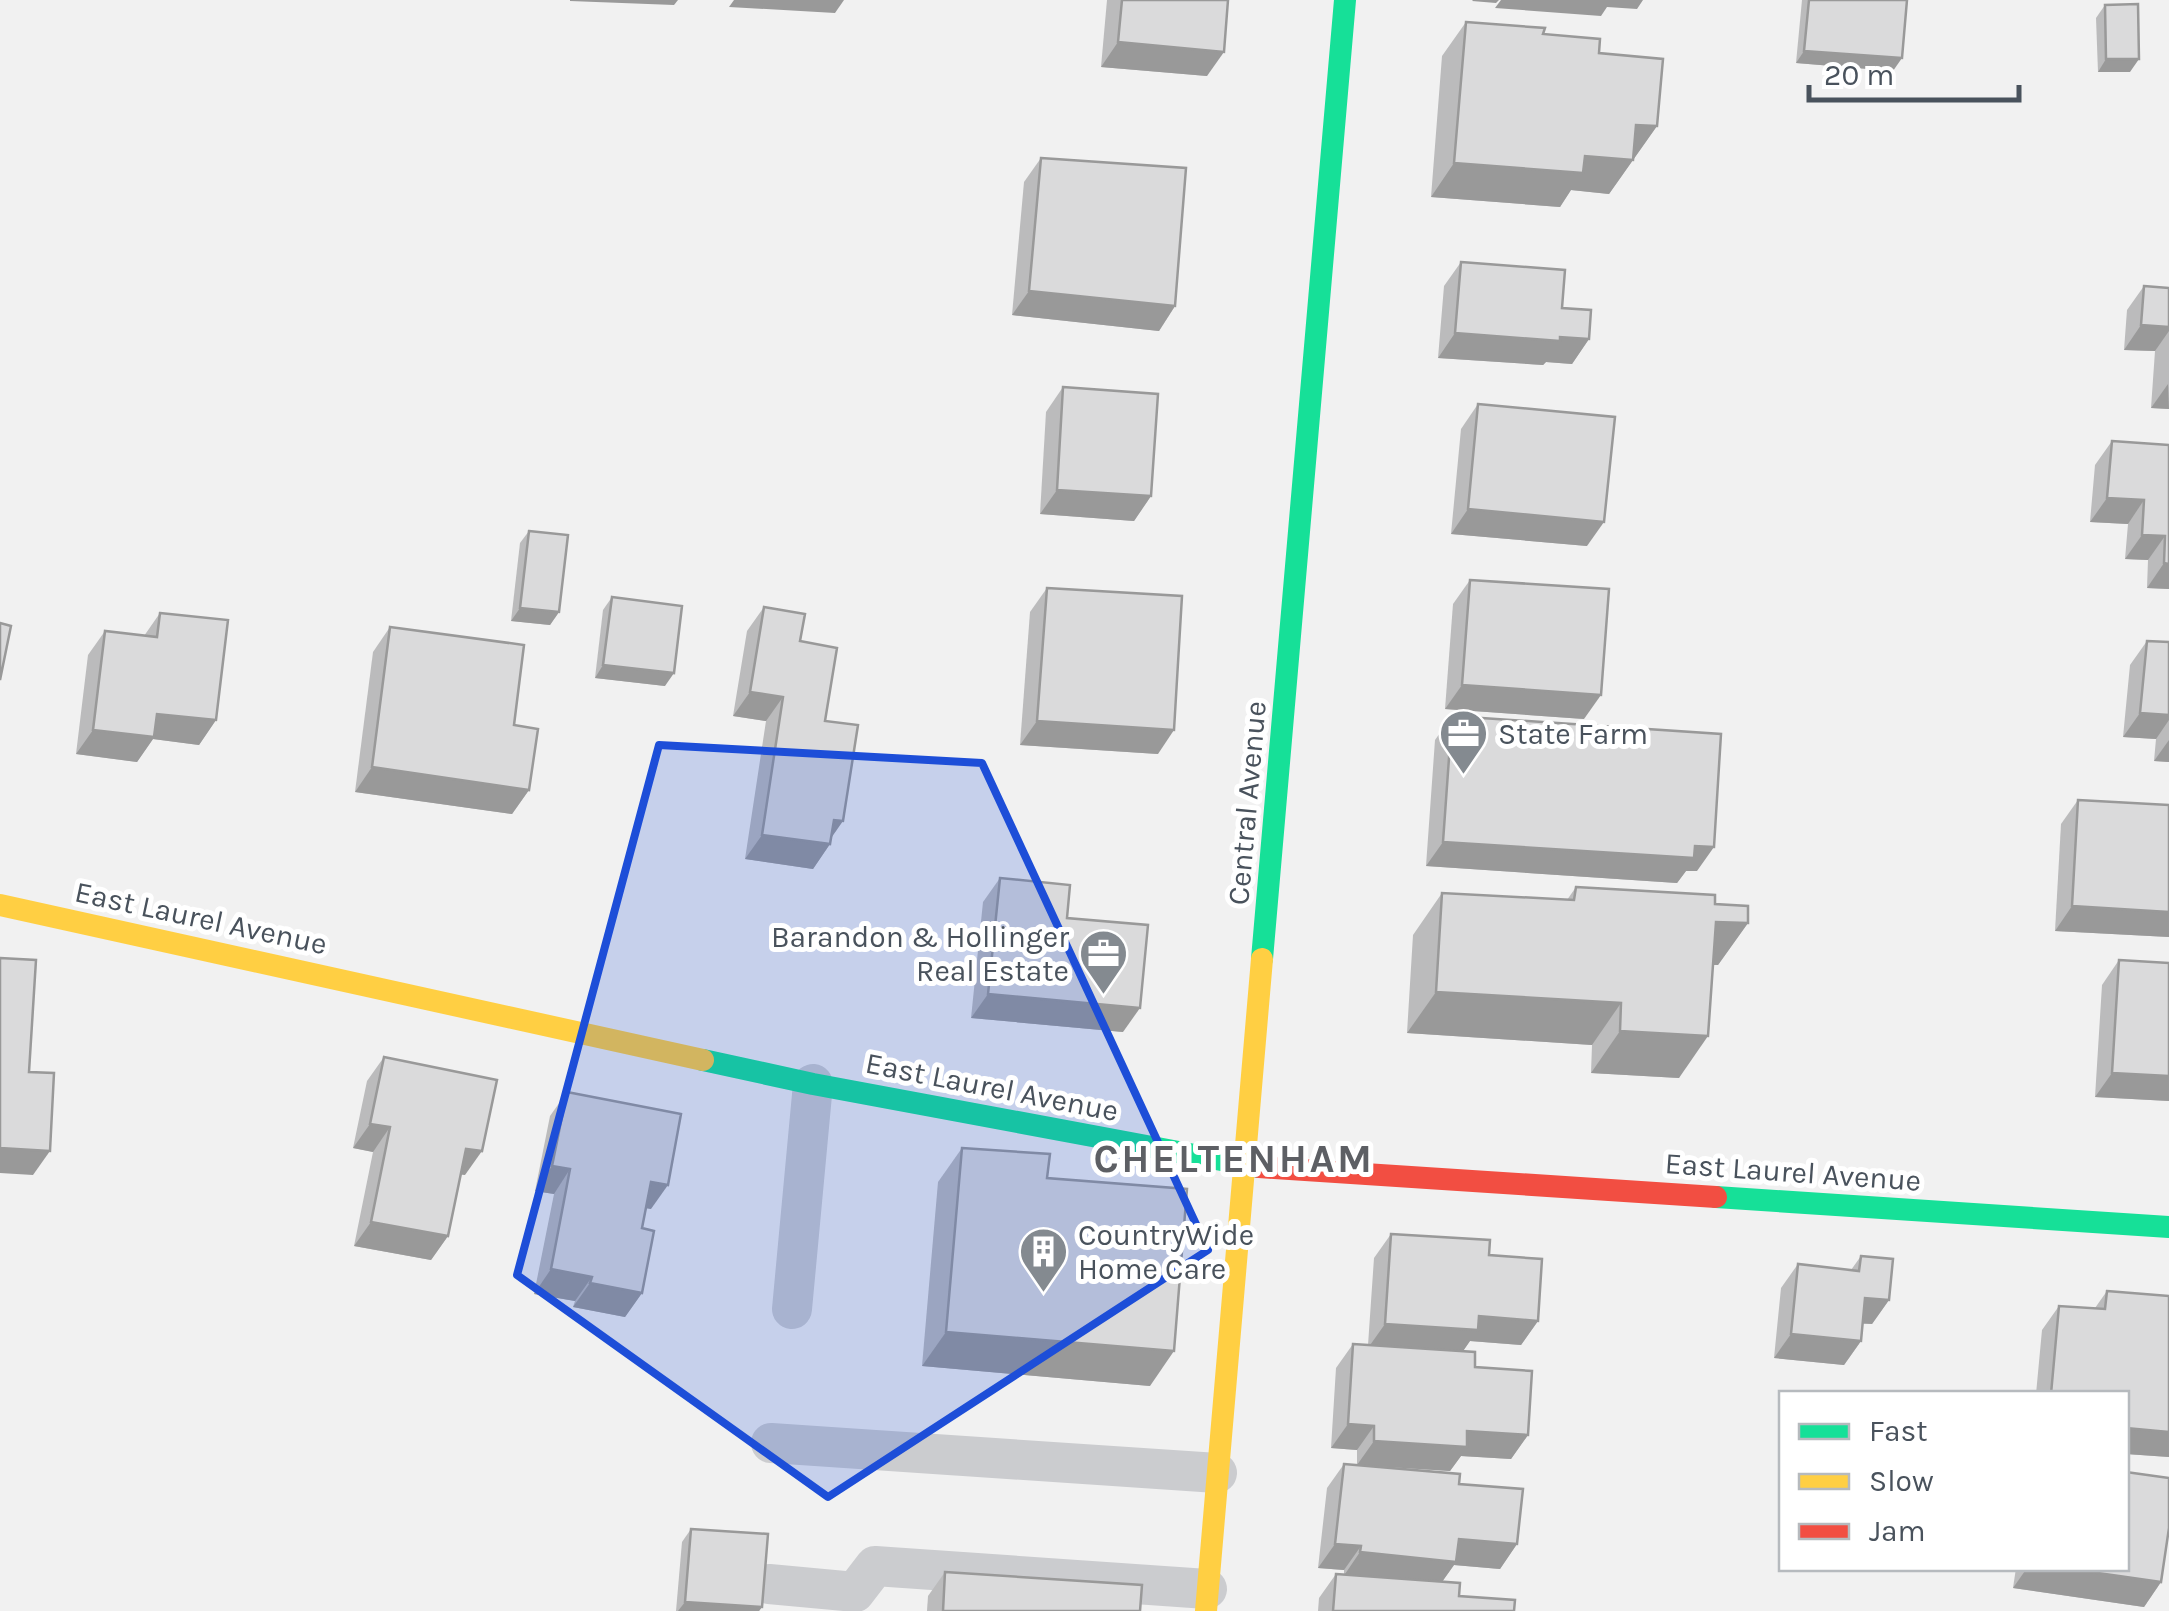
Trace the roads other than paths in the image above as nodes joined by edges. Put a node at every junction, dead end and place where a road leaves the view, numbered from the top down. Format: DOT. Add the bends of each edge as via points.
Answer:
graph roads {
  1 [pos="1346,0"];
  2 [pos="0,904"];
  3 [pos="813,1084"];
  4 [pos="1246,1166"];
  5 [pos="2169,1226"];
  6 [pos="792,1310"];
  7 [pos="770,1442"];
  8 [pos="1218,1473"];
  9 [pos="769,1584"];
  10 [pos="1207,1600"];
  1 -- 4 [label="street, Central Avenue"];
  2 -- 3 [label="street, East Laurel Avenue"];
  3 -- 4 [label="street, East Laurel Avenue"];
  3 -- 6 [label="lane"];
  4 -- 5 [label="street, East Laurel Avenue"];
  4 -- 8 [label="street, Central Avenue"];
  7 -- 8 [label="lane"];
  8 -- 10 [label="street, Central Avenue"];
  9 -- 10 [label="lane" via="855,1592 875,1566"];
}
